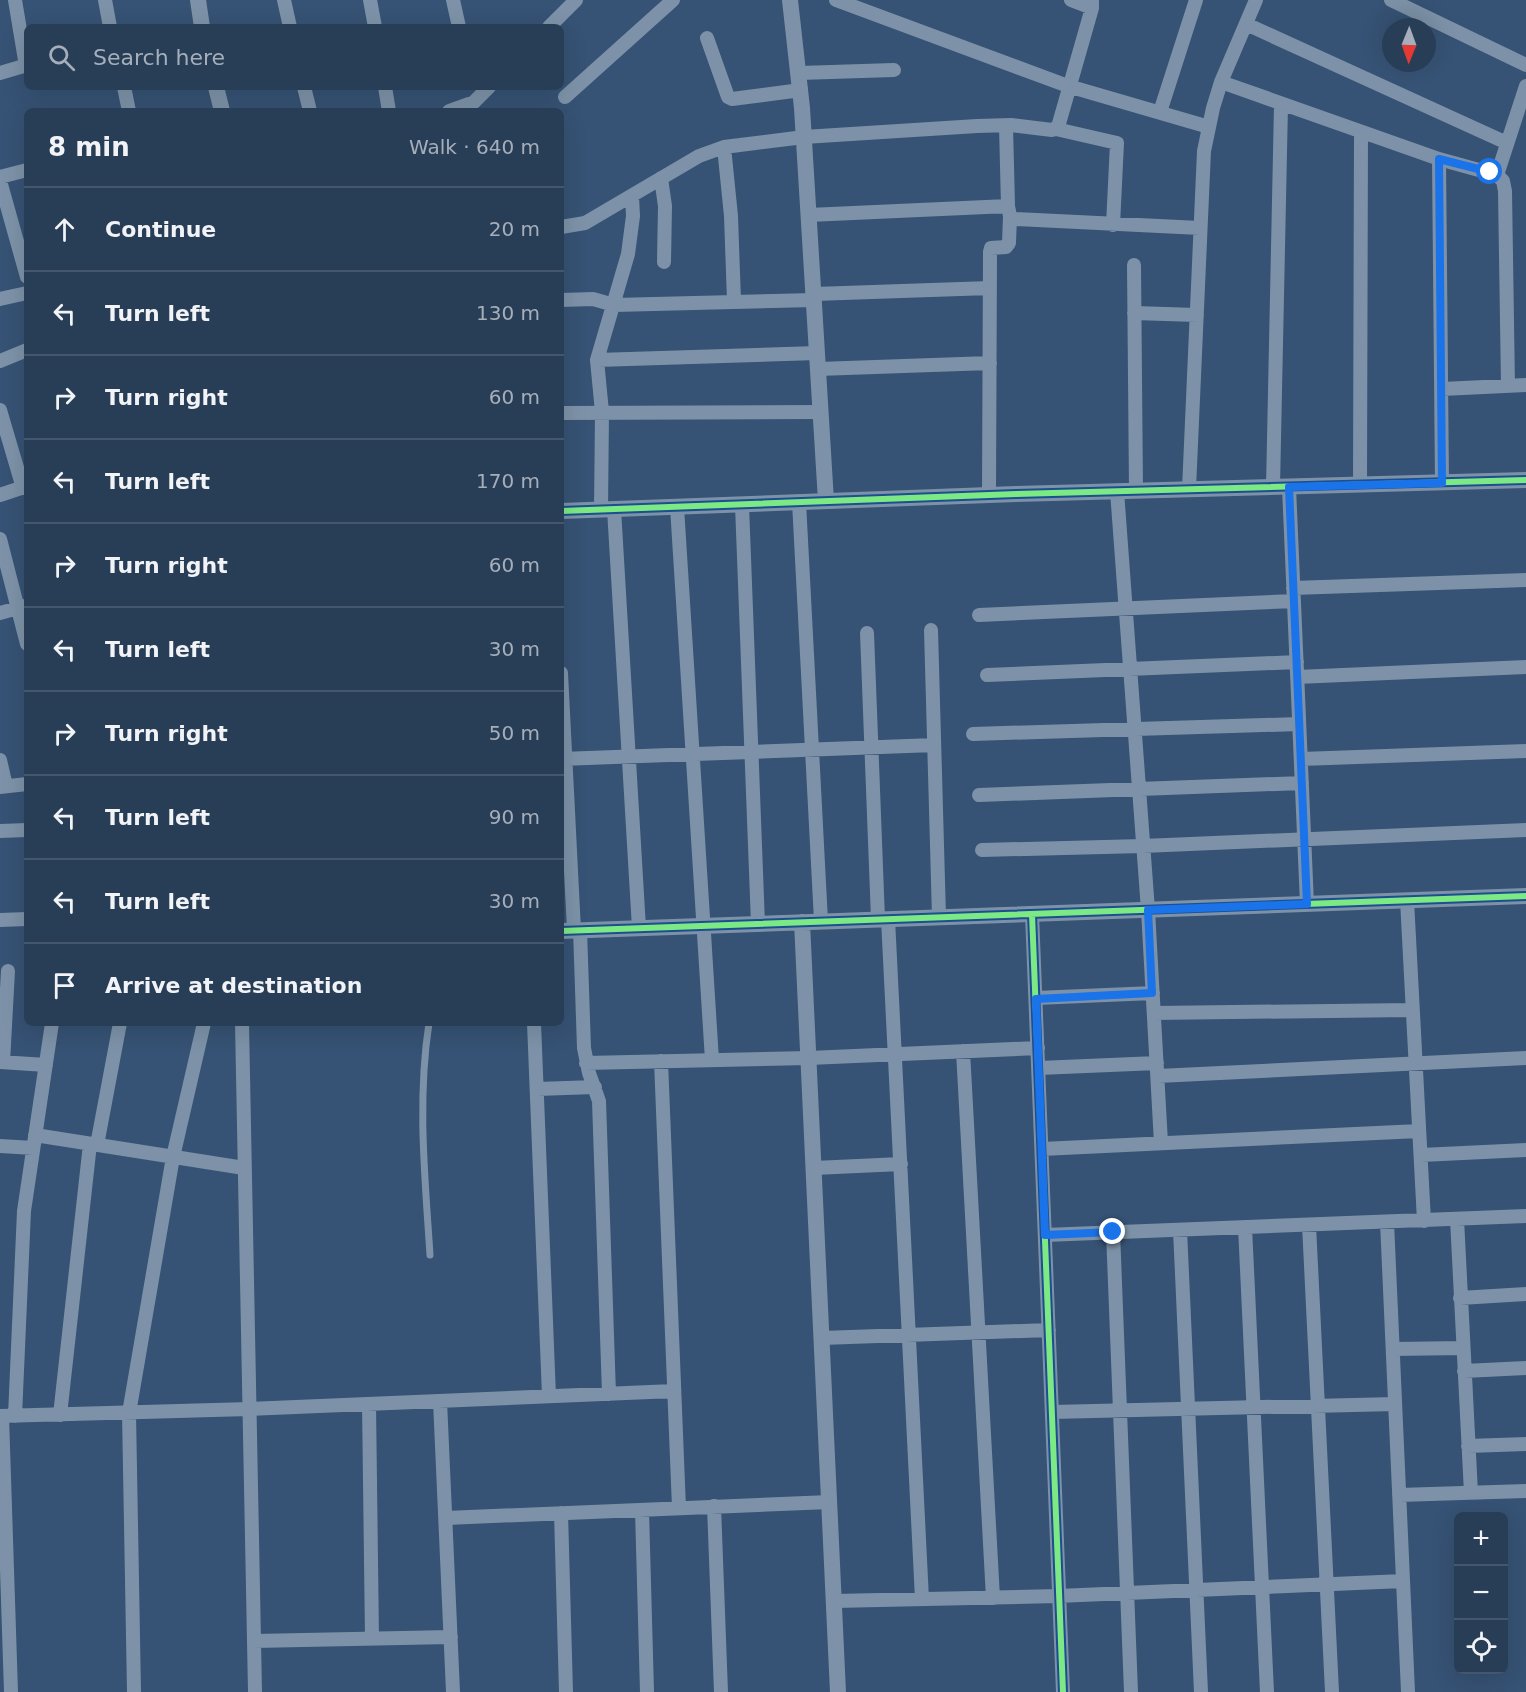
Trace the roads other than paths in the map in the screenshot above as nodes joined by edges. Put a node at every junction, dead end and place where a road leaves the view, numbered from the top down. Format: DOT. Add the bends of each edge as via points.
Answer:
graph roads {
  1 [pos="15,0"];
  2 [pos="105,0"];
  3 [pos="198,0"];
  4 [pos="284,0"];
  5 [pos="370,0"];
  6 [pos="576,0"];
  7 [pos="673,0"];
  8 [pos="790,0"];
  9 [pos="836,0"];
  10 [pos="1071,0"];
  11 [pos="1196,0"];
  12 [pos="1256,0"];
  13 [pos="1391,0"];
  14 [pos="454,1"];
  15 [pos="1092,4"];
  16 [pos="109,24"];
  17 [pos="199,24"];
  18 [pos="289,24"];
  19 [pos="374,24"];
  20 [pos="458,24"];
  21 [pos="552,24"];
  22 [pos="1246,24"];
  23 [pos="707,38"];
  24 [pos="24,54"];
  25 [pos="1526,65"];
  26 [pos="24,67"];
  27 [pos="894,70"];
  28 [pos="0,73"];
  29 [pos="800,82"];
  30 [pos="1221,82"];
  31 [pos="1068,86"];
  32 [pos="1526,86"];
  33 [pos="125,90"];
  34 [pos="217,90"];
  35 [pos="305,90"];
  36 [pos="386,90"];
  37 [pos="472,90"];
  38 [pos="487,90"];
  39 [pos="565,97"];
  40 [pos="1281,105"];
  41 [pos="475,107"];
  42 [pos="128,108"];
  43 [pos="221,108"];
  44 [pos="309,108"];
  45 [pos="388,108"];
  46 [pos="1160,112"];
  47 [pos="1006,126"];
  48 [pos="1209,127"];
  49 [pos="1056,129"];
  50 [pos="1361,132"];
  51 [pos="804,137"];
  52 [pos="1507,143"];
  53 [pos="724,147"];
  54 [pos="1439,159"];
  55 [pos="24,171"];
  56 [pos="1497,175"];
  57 [pos="661,178"];
  58 [pos="0,179"];
  59 [pos="632,196"];
  60 [pos="1009,211"];
  61 [pos="5,215"];
  62 [pos="809,215"];
  63 [pos="1113,225"];
  64 [pos="564,226"];
  65 [pos="1200,228"];
  66 [pos="664,262"];
  67 [pos="1134,265"];
  68 [pos="24,269"];
  69 [pos="990,288"];
  70 [pos="24,294"];
  71 [pos="814,297"];
  72 [pos="0,299"];
  73 [pos="564,300"];
  74 [pos="734,302"];
  75 [pos="614,305"];
  76 [pos="1134,313"];
  77 [pos="1197,315"];
  78 [pos="24,351"];
  79 [pos="597,360"];
  80 [pos="0,361"];
  81 [pos="818,361"];
  82 [pos="990,363"];
  83 [pos="1526,385"];
  84 [pos="1508,386"];
  85 [pos="1442,389"];
  86 [pos="0,410"];
  87 [pos="821,411"];
  88 [pos="602,412"];
  89 [pos="564,413"];
  90 [pos="1526,480"];
  91 [pos="1442,483"];
  92 [pos="24,484"];
  93 [pos="1360,485"];
  94 [pos="24,487"];
  95 [pos="1281,487"];
  96 [pos="1189,489"];
  97 [pos="1117,491"];
  98 [pos="1136,491"];
  99 [pos="0,495"];
  100 [pos="989,495"];
  101 [pos="826,501"];
  102 [pos="799,502"];
  103 [pos="742,505"];
  104 [pos="678,507"];
  105 [pos="608,510"];
  106 [pos="564,512"];
  107 [pos="0,539"];
  108 [pos="1526,580"];
  109 [pos="1294,594"];
  110 [pos="23,606"];
  111 [pos="1125,608"];
  112 [pos="0,613"];
  113 [pos="979,615"];
  114 [pos="931,630"];
  115 [pos="867,633"];
  116 [pos="1296,662"];
  117 [pos="1526,667"];
  118 [pos="1130,669"];
  119 [pos="987,675"];
  120 [pos="1297,677"];
  121 [pos="1299,724"];
  122 [pos="1134,729"];
  123 [pos="973,734"];
  124 [pos="934,745"];
  125 [pos="871,746"];
  126 [pos="812,748"];
  127 [pos="752,751"];
  128 [pos="1526,751"];
  129 [pos="693,754"];
  130 [pos="629,756"];
  131 [pos="564,759"];
  132 [pos="1301,759"];
  133 [pos="0,760"];
  134 [pos="564,778"];
  135 [pos="1302,783"];
  136 [pos="24,784"];
  137 [pos="3,786"];
  138 [pos="1139,789"];
  139 [pos="979,795"];
  140 [pos="24,830"];
  141 [pos="1526,830"];
  142 [pos="0,831"];
  143 [pos="1304,840"];
  144 [pos="1143,846"];
  145 [pos="982,850"];
  146 [pos="1526,896"];
  147 [pos="1407,900"];
  148 [pos="1307,904"];
  149 [pos="1148,910"];
  150 [pos="1032,914"];
  151 [pos="939,917"];
  152 [pos="883,919"];
  153 [pos="0,920"];
  154 [pos="24,920"];
  155 [pos="821,921"];
  156 [pos="802,922"];
  157 [pos="758,924"];
  158 [pos="704,926"];
  159 [pos="639,928"];
  160 [pos="572,930"];
  161 [pos="8,971"];
  162 [pos="1152,993"];
  163 [pos="1036,999"];
  164 [pos="1411,1010"];
  165 [pos="1154,1013"];
  166 [pos="52,1026"];
  167 [pos="119,1026"];
  168 [pos="203,1026"];
  169 [pos="242,1026"];
  170 [pos="429,1026"];
  171 [pos="534,1026"];
  172 [pos="1038,1048"];
  173 [pos="963,1051"];
  174 [pos="896,1054"];
  175 [pos="809,1058"];
  176 [pos="1526,1058"];
  177 [pos="712,1060"];
  178 [pos="661,1061"];
  179 [pos="1,1062"];
  180 [pos="586,1063"];
  181 [pos="1416,1064"];
  182 [pos="46,1065"];
  183 [pos="1039,1068"];
  184 [pos="1157,1069"];
  185 [pos="595,1087"];
  186 [pos="537,1089"];
  187 [pos="1419,1131"];
  188 [pos="34,1142"];
  189 [pos="1161,1143"];
  190 [pos="93,1144"];
  191 [pos="0,1146"];
  192 [pos="1042,1149"];
  193 [pos="1526,1150"];
  194 [pos="1421,1155"];
  195 [pos="173,1157"];
  196 [pos="901,1164"];
  197 [pos="244,1168"];
  198 [pos="814,1168"];
  199 [pos="1526,1216"];
  200 [pos="1456,1219"];
  201 [pos="1424,1221"];
  202 [pos="1387,1222"];
  203 [pos="1309,1225"];
  204 [pos="1245,1227"];
  205 [pos="1180,1230"];
  206 [pos="1113,1232"];
  207 [pos="1045,1235"];
  208 [pos="430,1255"];
  209 [pos="1526,1294"];
  210 [pos="1460,1298"];
  211 [pos="1049,1330"];
  212 [pos="979,1332"];
  213 [pos="910,1335"];
  214 [pos="822,1338"];
  215 [pos="1463,1348"];
  216 [pos="1393,1349"];
  217 [pos="1526,1368"];
  218 [pos="1464,1371"];
  219 [pos="674,1391"];
  220 [pos="609,1394"];
  221 [pos="549,1396"];
  222 [pos="440,1401"];
  223 [pos="369,1404"];
  224 [pos="1395,1404"];
  225 [pos="1318,1406"];
  226 [pos="1254,1408"];
  227 [pos="249,1409"];
  228 [pos="1188,1409"];
  229 [pos="1119,1410"];
  230 [pos="1052,1412"];
  231 [pos="129,1413"];
  232 [pos="60,1415"];
  233 [pos="6,1416"];
  234 [pos="1526,1444"];
  235 [pos="1468,1446"];
  236 [pos="1526,1491"];
  237 [pos="1471,1493"];
  238 [pos="1399,1494"];
  239 [pos="830,1502"];
  240 [pos="714,1506"];
  241 [pos="679,1508"];
  242 [pos="642,1509"];
  243 [pos="561,1513"];
  244 [pos="446,1518"];
  245 [pos="1403,1581"];
  246 [pos="1327,1584"];
  247 [pos="1263,1587"];
  248 [pos="1197,1590"];
  249 [pos="1126,1593"];
  250 [pos="1058,1596"];
  251 [pos="993,1598"];
  252 [pos="922,1599"];
  253 [pos="834,1601"];
  254 [pos="451,1636"];
  255 [pos="372,1638"];
  256 [pos="254,1641"];
  257 [pos="11,1692"];
  258 [pos="134,1692"];
  259 [pos="255,1692"];
  260 [pos="453,1692"];
  261 [pos="566,1692"];
  262 [pos="646,1692"];
  263 [pos="721,1692"];
  264 [pos="838,1692"];
  265 [pos="1063,1692"];
  266 [pos="1131,1692"];
  267 [pos="1201,1692"];
  268 [pos="1267,1692"];
  269 [pos="1332,1692"];
  270 [pos="1408,1692"];
  1 -- 24 [label="street"];
  2 -- 16 [label="street"];
  3 -- 17 [label="street"];
  4 -- 18 [label="street"];
  5 -- 19 [label="street"];
  6 -- 21 [label="street"];
  7 -- 39 [label="street"];
  8 -- 29 [label="street"];
  9 -- 31 [label="street"];
  10 -- 15 [label="street"];
  11 -- 46 [label="street"];
  12 -- 22 [label="street"];
  13 -- 25 [label="street"];
  14 -- 20 [label="street"];
  15 -- 31 [label="street"];
  22 -- 30 [label="street"];
  22 -- 52 [label="street"];
  23 -- 29 [label="street" via="732,99"];
  26 -- 28 [label="street"];
  27 -- 29 [label="street"];
  29 -- 51 [label="street"];
  30 -- 40 [label="street"];
  30 -- 48 [label="street"];
  31 -- 46 [label="street"];
  31 -- 49 [label="street"];
  32 -- 52 [label="street"];
  33 -- 42 [label="street"];
  34 -- 43 [label="street"];
  35 -- 44 [label="street"];
  36 -- 45 [label="street"];
  37 -- 41 [label="street"];
  38 -- 41 [label="street"];
  40 -- 50 [label="street"];
  40 -- 95 [label="street"];
  46 -- 48 [label="street"];
  47 -- 49 [label="street"];
  47 -- 51 [label="street"];
  47 -- 60 [label="street"];
  48 -- 65 [label="street"];
  49 -- 63 [label="street" via="1117,144"];
  50 -- 54 [label="street"];
  50 -- 93 [label="street"];
  51 -- 53 [label="street"];
  51 -- 62 [label="street"];
  52 -- 56 [label="street"];
  53 -- 57 [label="street"];
  53 -- 74 [label="street"];
  54 -- 56 [label="street"];
  54 -- 85 [label="street"];
  55 -- 58 [label="street"];
  56 -- 84 [label="street" via="1505,191"];
  57 -- 59 [label="street"];
  57 -- 66 [label="street"];
  58 -- 61 [label="street"];
  59 -- 64 [label="street" via="585,223"];
  59 -- 75 [label="street" via="628,254"];
  60 -- 62 [label="street"];
  60 -- 63 [label="street" via="1021,221"];
  60 -- 69 [label="street" via="1009,243 990,252"];
  61 -- 68 [label="street"];
  62 -- 71 [label="street"];
  63 -- 65 [label="street"];
  65 -- 77 [label="street"];
  67 -- 76 [label="street"];
  69 -- 71 [label="street"];
  69 -- 82 [label="street"];
  70 -- 72 [label="street"];
  71 -- 74 [label="street"];
  71 -- 81 [label="street"];
  73 -- 75 [label="street" via="592,299"];
  74 -- 75 [label="street"];
  75 -- 79 [label="street"];
  76 -- 77 [label="street"];
  76 -- 98 [label="street"];
  77 -- 96 [label="street"];
  78 -- 80 [label="street"];
  79 -- 81 [label="street"];
  79 -- 88 [label="street"];
  81 -- 82 [label="street"];
  81 -- 87 [label="street"];
  82 -- 100 [label="street"];
  83 -- 84 [label="street"];
  84 -- 85 [label="street"];
  85 -- 91 [label="street"];
  86 -- 92 [label="street"];
  87 -- 88 [label="street"];
  87 -- 101 [label="street"];
  88 -- 89 [label="street"];
  88 -- 105 [label="street"];
  90 -- 91 [label="street"];
  91 -- 93 [label="street"];
  93 -- 95 [label="street"];
  94 -- 99 [label="street"];
  95 -- 96 [label="street"];
  95 -- 109 [label="street"];
  96 -- 98 [label="street"];
  97 -- 98 [label="street"];
  97 -- 100 [label="street"];
  97 -- 111 [label="street"];
  100 -- 101 [label="street"];
  101 -- 102 [label="street"];
  102 -- 103 [label="street"];
  102 -- 126 [label="street"];
  103 -- 104 [label="street"];
  103 -- 127 [label="street"];
  104 -- 105 [label="street"];
  104 -- 129 [label="street"];
  105 -- 106 [label="street"];
  105 -- 130 [label="street"];
  107 -- 110 [label="street"];
  108 -- 109 [label="street"];
  109 -- 111 [label="street"];
  109 -- 116 [label="street"];
  110 -- 112 [label="street"];
  111 -- 113 [label="street"];
  111 -- 118 [label="street"];
  114 -- 124 [label="street"];
  115 -- 125 [label="street"];
  116 -- 118 [label="street"];
  116 -- 120 [label="street"];
  117 -- 120 [label="street"];
  118 -- 119 [label="street"];
  118 -- 122 [label="street"];
  120 -- 121 [label="street"];
  121 -- 122 [label="street"];
  121 -- 132 [label="street"];
  122 -- 123 [label="street"];
  122 -- 138 [label="street"];
  124 -- 125 [label="street"];
  124 -- 151 [label="street"];
  125 -- 126 [label="street"];
  125 -- 152 [label="street"];
  126 -- 127 [label="street"];
  126 -- 155 [label="street"];
  127 -- 129 [label="street"];
  127 -- 157 [label="street"];
  128 -- 132 [label="street"];
  129 -- 130 [label="street"];
  129 -- 158 [label="street"];
  130 -- 131 [label="street"];
  130 -- 159 [label="street"];
  132 -- 135 [label="street"];
  133 -- 137 [label="street"];
  134 -- 160 [label="street"];
  135 -- 138 [label="street"];
  135 -- 143 [label="street"];
  136 -- 137 [label="street"];
  138 -- 139 [label="street"];
  138 -- 144 [label="street"];
  140 -- 142 [label="street"];
  141 -- 143 [label="street"];
  143 -- 144 [label="street"];
  143 -- 148 [label="street"];
  144 -- 145 [label="street"];
  144 -- 149 [label="street"];
  146 -- 147 [label="street"];
  147 -- 148 [label="street"];
  147 -- 164 [label="street"];
  148 -- 149 [label="street"];
  149 -- 150 [label="street"];
  149 -- 162 [label="street"];
  150 -- 151 [label="street"];
  150 -- 163 [label="street"];
  151 -- 152 [label="street"];
  152 -- 155 [label="street"];
  152 -- 174 [label="street"];
  153 -- 154 [label="street"];
  155 -- 156 [label="street"];
  156 -- 157 [label="street"];
  156 -- 175 [label="street"];
  157 -- 158 [label="street"];
  158 -- 159 [label="street"];
  158 -- 177 [label="street"];
  159 -- 160 [label="street"];
  160 -- 180 [label="street"];
  161 -- 179 [label="street"];
  162 -- 163 [label="street"];
  162 -- 165 [label="street"];
  163 -- 172 [label="street"];
  164 -- 165 [label="street"];
  164 -- 181 [label="street"];
  165 -- 184 [label="street"];
  166 -- 182 [label="street"];
  167 -- 190 [label="street"];
  168 -- 195 [label="street"];
  169 -- 197 [label="street"];
  170 -- 208 [label="lane" via="421,1111"];
  171 -- 186 [label="street"];
  172 -- 173 [label="street"];
  172 -- 183 [label="street"];
  173 -- 174 [label="street"];
  173 -- 212 [label="street"];
  174 -- 175 [label="street"];
  174 -- 196 [label="street"];
  175 -- 177 [label="street"];
  175 -- 198 [label="street"];
  176 -- 181 [label="street"];
  177 -- 178 [label="street"];
  178 -- 180 [label="street"];
  178 -- 219 [label="street"];
  179 -- 182 [label="street"];
  180 -- 185 [label="street"];
  181 -- 184 [label="street"];
  181 -- 187 [label="street"];
  182 -- 188 [label="street"];
  183 -- 184 [label="street"];
  183 -- 192 [label="street"];
  184 -- 189 [label="street"];
  185 -- 186 [label="street"];
  185 -- 220 [label="street" via="599,1101"];
  186 -- 221 [label="street"];
  187 -- 189 [label="street"];
  187 -- 194 [label="street"];
  188 -- 190 [label="street"];
  188 -- 191 [label="street"];
  188 -- 233 [label="street"];
  189 -- 192 [label="street"];
  190 -- 195 [label="street"];
  190 -- 232 [label="street"];
  192 -- 207 [label="street"];
  193 -- 194 [label="street"];
  194 -- 201 [label="street"];
  195 -- 197 [label="street"];
  195 -- 231 [label="street"];
  196 -- 198 [label="street"];
  196 -- 213 [label="street"];
  197 -- 227 [label="street"];
  198 -- 214 [label="street"];
  199 -- 200 [label="street"];
  200 -- 201 [label="street"];
  200 -- 210 [label="street"];
  201 -- 202 [label="street"];
  202 -- 203 [label="street"];
  202 -- 216 [label="street"];
  203 -- 204 [label="street"];
  203 -- 225 [label="street"];
  204 -- 205 [label="street"];
  204 -- 226 [label="street"];
  205 -- 206 [label="street"];
  205 -- 228 [label="street"];
  206 -- 207 [label="street"];
  206 -- 229 [label="street"];
  207 -- 211 [label="street"];
  209 -- 210 [label="street"];
  210 -- 215 [label="street"];
  211 -- 212 [label="street"];
  211 -- 230 [label="street"];
  212 -- 213 [label="street"];
  212 -- 251 [label="street"];
  213 -- 214 [label="street"];
  213 -- 252 [label="street"];
  214 -- 239 [label="street"];
  215 -- 216 [label="street"];
  215 -- 218 [label="street"];
  216 -- 224 [label="street"];
  217 -- 218 [label="street"];
  218 -- 235 [label="street"];
  219 -- 220 [label="street"];
  219 -- 241 [label="street"];
  220 -- 221 [label="street"];
  221 -- 222 [label="street"];
  222 -- 223 [label="street"];
  222 -- 244 [label="street"];
  223 -- 227 [label="street"];
  223 -- 255 [label="street"];
  224 -- 225 [label="street"];
  224 -- 238 [label="street"];
  225 -- 226 [label="street"];
  225 -- 246 [label="street"];
  226 -- 228 [label="street"];
  226 -- 247 [label="street"];
  227 -- 231 [label="street"];
  227 -- 256 [label="street"];
  228 -- 229 [label="street"];
  228 -- 248 [label="street"];
  229 -- 230 [label="street"];
  229 -- 249 [label="street"];
  230 -- 250 [label="street"];
  231 -- 232 [label="street"];
  231 -- 258 [label="street"];
  232 -- 233 [label="street"];
  233 -- 257 [label="street"];
  234 -- 235 [label="street"];
  235 -- 237 [label="street"];
  236 -- 237 [label="street"];
  237 -- 238 [label="street"];
  238 -- 245 [label="street"];
  239 -- 240 [label="street"];
  239 -- 253 [label="street"];
  240 -- 241 [label="street"];
  240 -- 263 [label="street"];
  241 -- 242 [label="street"];
  242 -- 243 [label="street"];
  242 -- 262 [label="street"];
  243 -- 244 [label="street"];
  243 -- 261 [label="street"];
  244 -- 254 [label="street"];
  245 -- 246 [label="street"];
  245 -- 270 [label="street"];
  246 -- 247 [label="street"];
  246 -- 269 [label="street"];
  247 -- 248 [label="street"];
  247 -- 268 [label="street"];
  248 -- 249 [label="street"];
  248 -- 267 [label="street"];
  249 -- 250 [label="street"];
  249 -- 266 [label="street"];
  250 -- 251 [label="street"];
  250 -- 265 [label="street"];
  251 -- 252 [label="street"];
  252 -- 253 [label="street"];
  253 -- 264 [label="street"];
  254 -- 255 [label="street"];
  254 -- 260 [label="street"];
  255 -- 256 [label="street"];
  256 -- 259 [label="street"];
}
